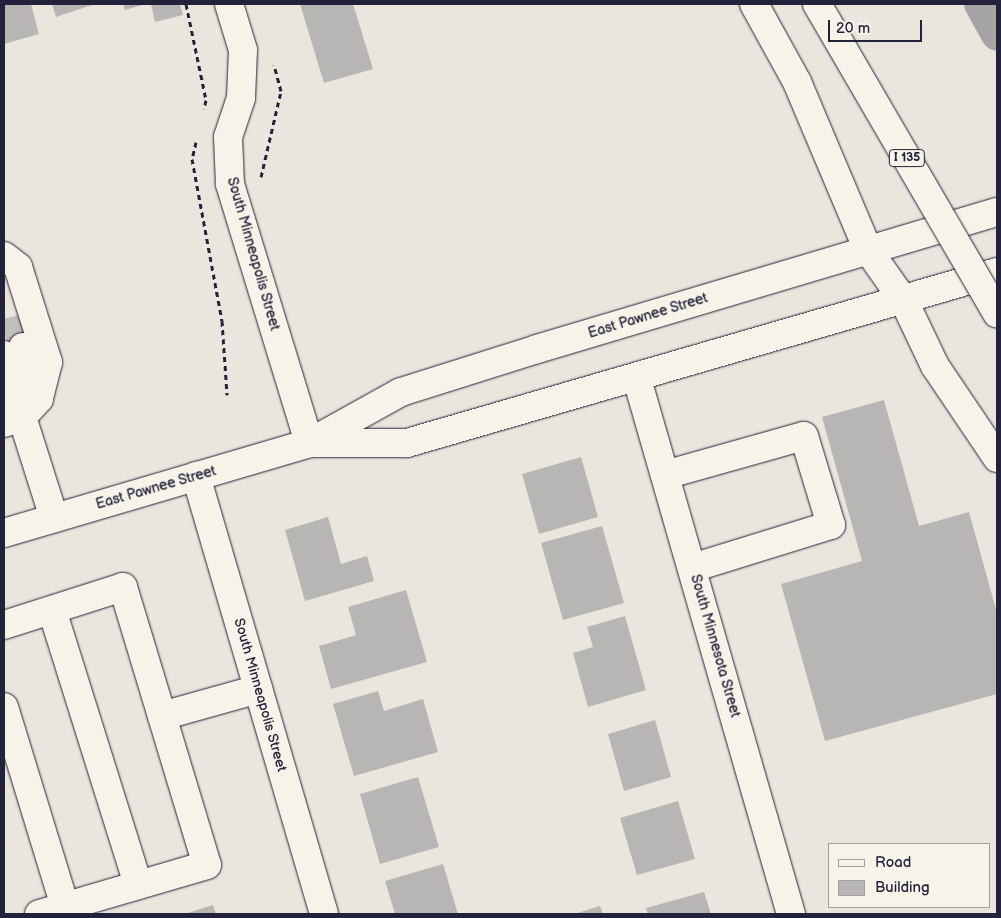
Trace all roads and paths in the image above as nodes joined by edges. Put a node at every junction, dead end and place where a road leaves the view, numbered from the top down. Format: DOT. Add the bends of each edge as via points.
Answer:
graph roads {
  1 [pos="229,4"];
  2 [pos="754,4"];
  3 [pos="817,4"];
  4 [pos="272,56"];
  5 [pos="260,180"];
  6 [pos="997,212"];
  7 [pos="868,250"];
  8 [pos="4,256"];
  9 [pos="997,272"];
  10 [pos="4,282"];
  11 [pos="904,301"];
  12 [pos="997,313"];
  13 [pos="14,316"];
  14 [pos="13,351"];
  15 [pos="637,379"];
  16 [pos="22,413"];
  17 [pos="308,443"];
  18 [pos="997,458"];
  19 [pos="665,475"];
  20 [pos="196,476"];
  21 [pos="54,518"];
  22 [pos="4,533"];
  23 [pos="692,568"];
  24 [pos="52,610"];
  25 [pos="4,625"];
  26 [pos="258,690"];
  27 [pos="4,707"];
  28 [pos="162,716"];
  29 [pos="138,885"];
  30 [pos="65,907"];
  31 [pos="39,914"];
  32 [pos="324,914"];
  33 [pos="792,914"];
  1 -- 17 [label="main road, South Minneapolis Street" via="243,50 241,98 228,138 230,184"];
  2 -- 7 [label="main road" via="797,82"];
  3 -- 12 [label="main road, I 135, bridge"];
  4 -- 5 [label="path" via="281,91"];
  6 -- 7 [label="main road, East Pawnee Street"];
  7 -- 11 [label="main road"];
  7 -- 17 [label="main road, East Pawnee Street" via="401,392"];
  8 -- 16 [label="main road" via="18,267 48,362"];
  9 -- 11 [label="main road, East Pawnee Street"];
  10 -- 13 [label="main road"];
  11 -- 15 [label="main road, East Pawnee Street"];
  11 -- 18 [label="main road" via="935,366"];
  14 -- 16 [label="main road"];
  15 -- 17 [label="main road, East Pawnee Street" via="408,443"];
  15 -- 19 [label="main road, South Minnesota Street"];
  16 -- 21 [label="main road"];
  17 -- 20 [label="main road, East Pawnee Street"];
  19 -- 23 [label="main road, South Minnesota Street"];
  19 -- 23 [label="main road" via="804,436 830,525"];
  20 -- 21 [label="main road, East Pawnee Street"];
  20 -- 26 [label="main road, South Minneapolis Street"];
  21 -- 22 [label="main road, East Pawnee Street"];
  23 -- 33 [label="main road, South Minnesota Street"];
  24 -- 25 [label="main road"];
  24 -- 28 [label="main road" via="123,588"];
  24 -- 29 [label="main road"];
  26 -- 28 [label="main road"];
  26 -- 32 [label="main road, South Minneapolis Street"];
  27 -- 30 [label="main road"];
  28 -- 29 [label="main road" via="206,865"];
  29 -- 30 [label="main road"];
  30 -- 31 [label="main road"];
}
